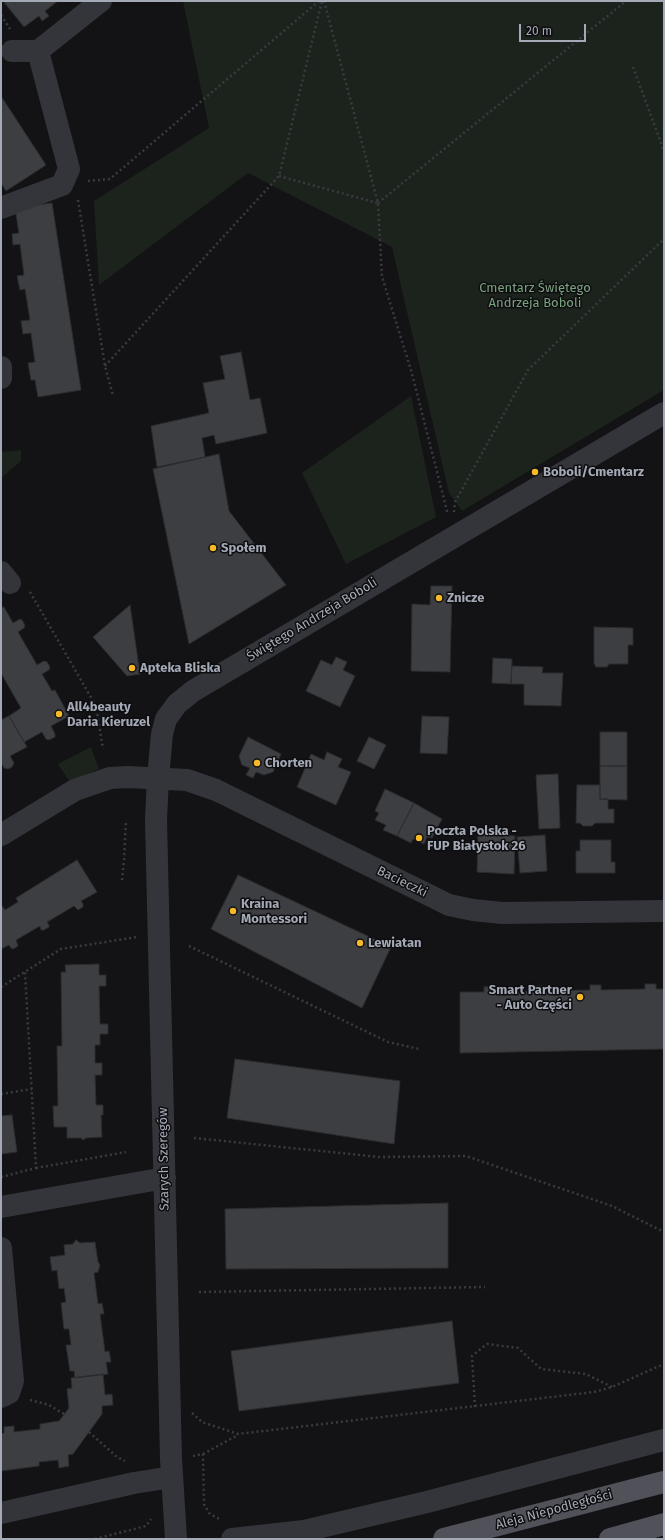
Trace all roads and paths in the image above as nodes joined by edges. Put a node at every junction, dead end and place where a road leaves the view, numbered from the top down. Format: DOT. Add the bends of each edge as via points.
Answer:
graph roads {
  1 [pos="101,1"];
  2 [pos="322,1"];
  3 [pos="626,1"];
  4 [pos="12,51"];
  5 [pos="38,51"];
  6 [pos="633,67"];
  7 [pos="664,151"];
  8 [pos="279,176"];
  9 [pos="69,184"];
  10 [pos="378,203"];
  11 [pos="1,208"];
  12 [pos="664,239"];
  13 [pos="105,366"];
  14 [pos="1,367"];
  15 [pos="1,378"];
  16 [pos="113,396"];
  17 [pos="664,412"];
  18 [pos="453,537"];
  19 [pos="5,578"];
  20 [pos="103,749"];
  21 [pos="158,778"];
  22 [pos="126,820"];
  23 [pos="1,835"];
  24 [pos="122,880"];
  25 [pos="664,911"];
  26 [pos="159,935"];
  27 [pos="189,946"];
  28 [pos="25,972"];
  29 [pos="1,987"];
  30 [pos="419,1049"];
  31 [pos="32,1089"];
  32 [pos="1,1094"];
  33 [pos="194,1138"];
  34 [pos="126,1152"];
  35 [pos="36,1168"];
  36 [pos="1,1177"];
  37 [pos="165,1178"];
  38 [pos="1,1207"];
  39 [pos="664,1232"];
  40 [pos="1,1248"];
  41 [pos="485,1288"];
  42 [pos="200,1292"];
  43 [pos="664,1364"];
  44 [pos="612,1387"];
  45 [pos="170,1394"];
  46 [pos="5,1395"];
  47 [pos="475,1407"];
  48 [pos="64,1414"];
  49 [pos="88,1432"];
  50 [pos="238,1434"];
  51 [pos="664,1440"];
  52 [pos="203,1454"];
  53 [pos="126,1462"];
  54 [pos="172,1477"];
  55 [pos="664,1482"];
  56 [pos="1,1513"];
  57 [pos="664,1524"];
  58 [pos="176,1539"];
  59 [pos="232,1539"];
  60 [pos="444,1539"];
  61 [pos="610,1539"];
  1 -- 5 [label="street"];
  2 -- 8 [label="path"];
  2 -- 9 [label="path" via="110,178"];
  2 -- 10 [label="path"];
  3 -- 10 [label="path"];
  4 -- 5 [label="street"];
  5 -- 9 [label="street" via="69,169"];
  6 -- 7 [label="path"];
  8 -- 10 [label="path"];
  8 -- 13 [label="path"];
  9 -- 11 [label="street"];
  9 -- 13 [label="path"];
  10 -- 18 [label="path" via="382,277 411,370"];
  12 -- 18 [label="path" via="528,370 455,502"];
  13 -- 16 [label="path"];
  14 -- 15 [label="street"];
  17 -- 18 [label="street, Świętego Andrzeja Boboli"];
  18 -- 21 [label="street, Świętego Andrzeja Boboli" via="193,691 177,704 166,719 162,734"];
  19 -- 20 [label="path" via="27,587 96,706"];
  21 -- 23 [label="street" via="110,778 75,790"];
  21 -- 25 [label="street, Bacieczki" via="187,780 216,790 448,905 502,913"];
  21 -- 26 [label="street, Szarych Szeregów" via="156,820"];
  22 -- 24 [label="path"];
  26 -- 28 [label="path" via="61,949"];
  26 -- 37 [label="street, Szarych Szeregów"];
  27 -- 30 [label="path" via="388,1042"];
  28 -- 29 [label="path"];
  28 -- 31 [label="path"];
  31 -- 32 [label="path"];
  31 -- 35 [label="path"];
  33 -- 39 [label="path" via="379,1157 466,1156 612,1206"];
  34 -- 35 [label="path"];
  35 -- 36 [label="path"];
  37 -- 38 [label="street"];
  37 -- 45 [label="street, Szarych Szeregów"];
  40 -- 46 [label="street" via="13,1380"];
  41 -- 42 [label="path"];
  43 -- 44 [label="path"];
  44 -- 47 [label="path" via="594,1392"];
  44 -- 47 [label="path" via="586,1374 541,1369 518,1348 487,1344 472,1356"];
  45 -- 50 [label="path" via="202,1422"];
  45 -- 54 [label="street, Szarych Szeregów"];
  46 -- 48 [label="path" via="49,1405"];
  47 -- 50 [label="path"];
  49 -- 53 [label="path"];
  50 -- 52 [label="path"];
  51 -- 59 [label="street" via="427,1502 304,1531"];
  54 -- 56 [label="street"];
  54 -- 58 [label="street, Szarych Szeregów"];
  55 -- 60 [label="main road, Aleja Niepodległości"];
  57 -- 61 [label="main road"];
}
